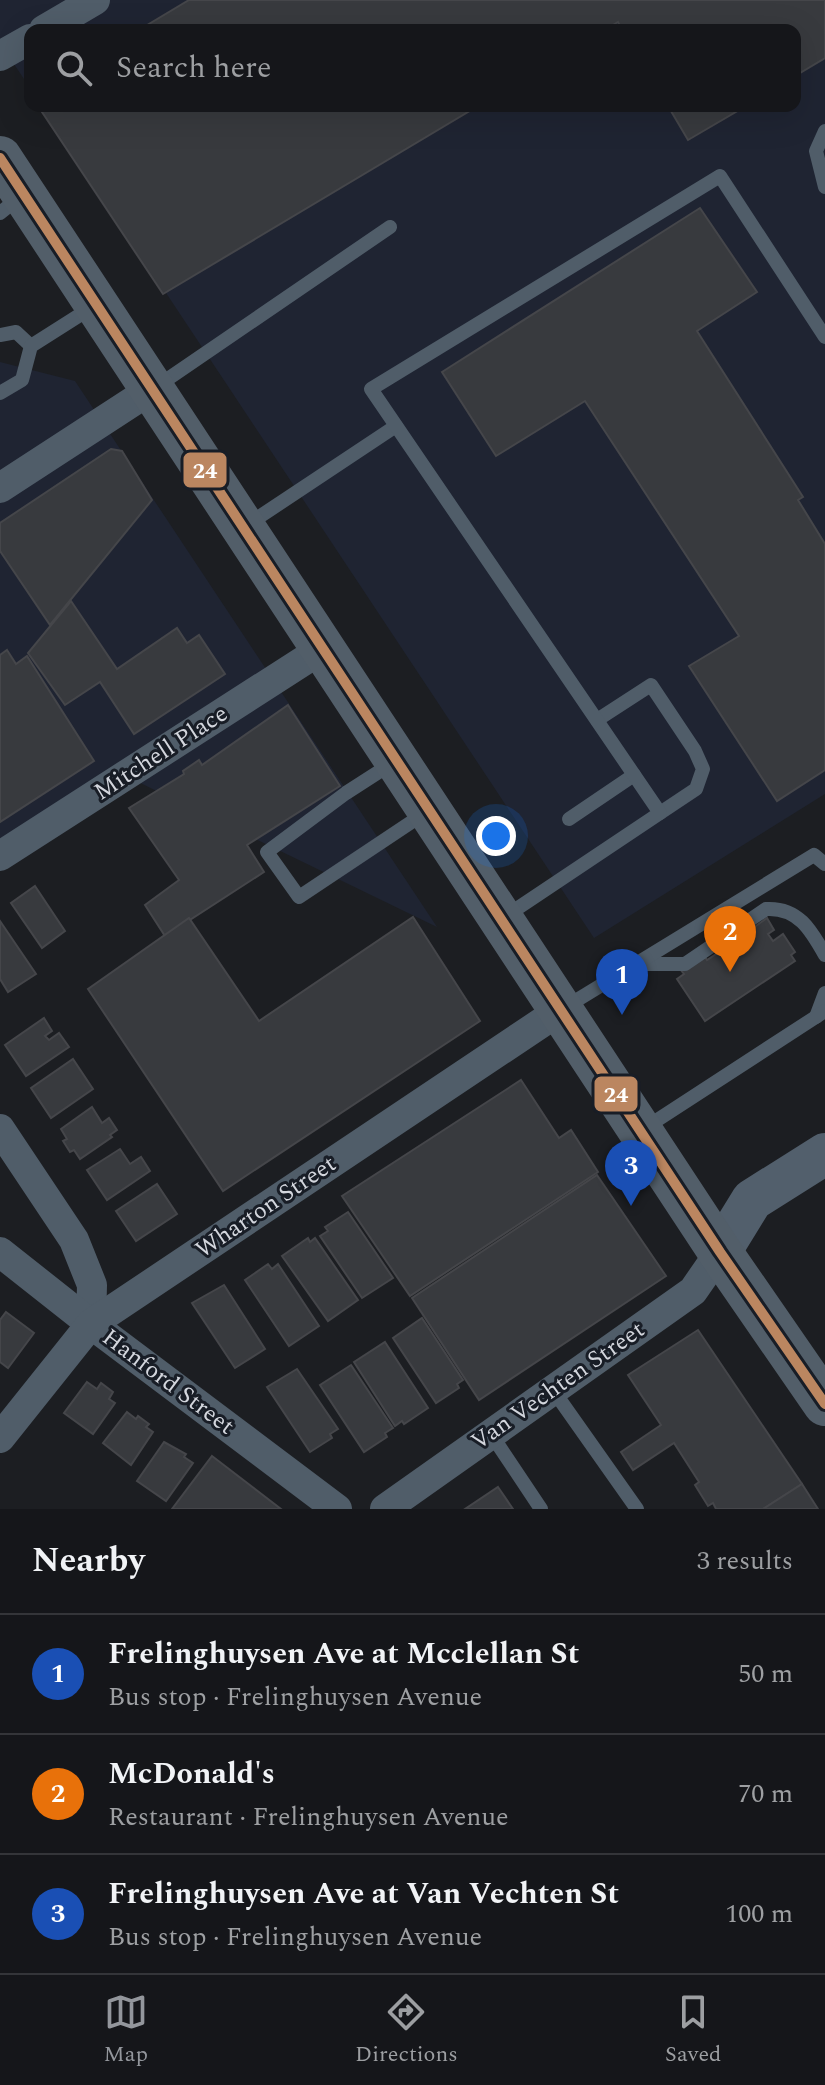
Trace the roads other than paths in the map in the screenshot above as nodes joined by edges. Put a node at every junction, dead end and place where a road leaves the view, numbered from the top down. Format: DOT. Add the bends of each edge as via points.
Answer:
graph roads {
  1 [pos="95,0"];
  2 [pos="54,24"];
  3 [pos="24,42"];
  4 [pos="0,56"];
  5 [pos="825,131"];
  6 [pos="0,158"];
  7 [pos="825,187"];
  8 [pos="12,203"];
  9 [pos="390,227"];
  10 [pos="96,305"];
  11 [pos="0,335"];
  12 [pos="825,337"];
  13 [pos="31,346"];
  14 [pos="152,389"];
  15 [pos="0,393"];
  16 [pos="396,426"];
  17 [pos="0,488"];
  18 [pos="243,528"];
  19 [pos="322,649"];
  20 [pos="597,720"];
  21 [pos="398,760"];
  22 [pos="634,775"];
  23 [pos="430,809"];
  24 [pos="660,813"];
  25 [pos="569,819"];
  26 [pos="0,856"];
  27 [pos="825,864"];
  28 [pos="503,919"];
  29 [pos="825,955"];
  30 [pos="635,964"];
  31 [pos="825,993"];
  32 [pos="562,1009"];
  33 [pos="820,1014"];
  34 [pos="0,1129"];
  35 [pos="641,1131"];
  36 [pos="825,1154"];
  37 [pos="0,1252"];
  38 [pos="720,1252"];
  39 [pos="91,1324"];
  40 [pos="553,1390"];
  41 [pos="825,1404"];
  42 [pos="491,1434"];
  43 [pos="0,1438"];
  44 [pos="403,1504"];
  45 [pos="337,1509"];
  46 [pos="541,1509"];
  47 [pos="637,1509"];
  1 -- 2 [label="street"];
  3 -- 4 [label="street"];
  5 -- 7 [label="lane" via="816,151"];
  6 -- 8 [label="main road"];
  8 -- 10 [label="main road"];
  9 -- 14 [label="lane"];
  10 -- 13 [label="lane"];
  10 -- 14 [label="main road"];
  11 -- 13 [label="lane" via="16,332"];
  12 -- 16 [label="lane" via="720,176 371,389"];
  13 -- 15 [label="lane" via="22,380"];
  14 -- 17 [label="street"];
  14 -- 18 [label="main road"];
  16 -- 18 [label="lane"];
  16 -- 20 [label="lane"];
  18 -- 19 [label="main road"];
  19 -- 21 [label="main road"];
  19 -- 26 [label="street, Mitchell Place"];
  20 -- 22 [label="lane"];
  20 -- 24 [label="lane" via="651,685 703,769 696,789"];
  21 -- 23 [label="main road"];
  21 -- 23 [label="lane" via="267,852 299,897"];
  22 -- 24 [label="lane"];
  22 -- 25 [label="lane"];
  23 -- 28 [label="main road"];
  24 -- 28 [label="lane"];
  27 -- 30 [label="lane" via="814,855"];
  28 -- 32 [label="main road"];
  29 -- 30 [label="lane" via="795,914 766,909 685,964"];
  30 -- 32 [label="lane"];
  31 -- 33 [label="lane"];
  32 -- 35 [label="main road"];
  32 -- 39 [label="street, Wharton Street"];
  33 -- 35 [label="lane"];
  34 -- 39 [label="street" via="74,1240 92,1285"];
  35 -- 38 [label="main road"];
  36 -- 38 [label="main road" via="752,1200"];
  37 -- 39 [label="street, Hanford Street"];
  38 -- 40 [label="street, Van Vechten Street" via="693,1291"];
  38 -- 41 [label="main road"];
  39 -- 43 [label="street, Wharton Street"];
  39 -- 45 [label="street, Hanford Street"];
  40 -- 42 [label="street, Van Vechten Street"];
  40 -- 47 [label="lane"];
  42 -- 44 [label="street, Van Vechten Street"];
  42 -- 46 [label="lane"];
}
